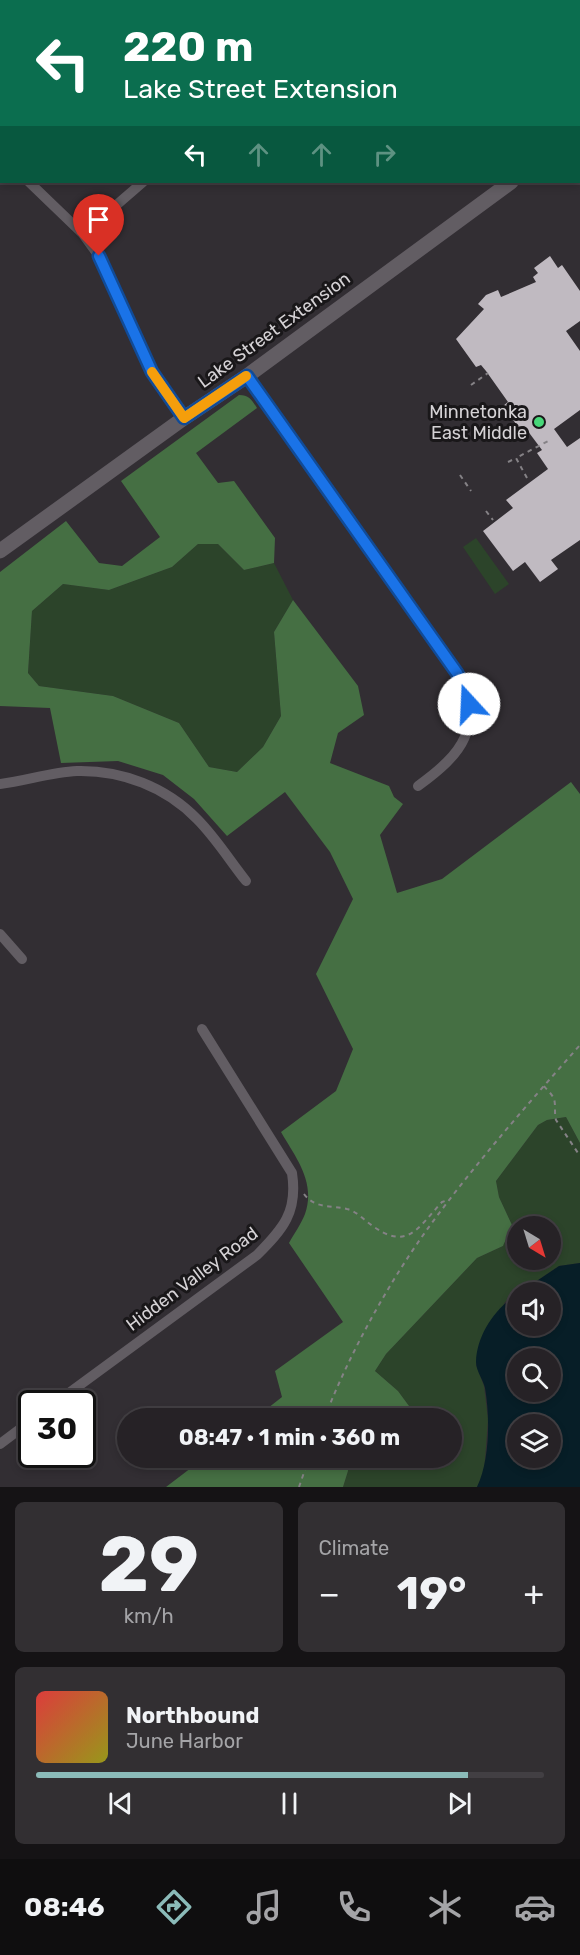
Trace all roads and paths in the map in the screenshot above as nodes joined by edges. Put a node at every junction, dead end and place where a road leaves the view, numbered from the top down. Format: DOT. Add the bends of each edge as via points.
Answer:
graph roads {
  1 [pos="30,183"];
  2 [pos="142,183"];
  3 [pos="510,183"];
  4 [pos="83,234"];
  5 [pos="488,373"];
  6 [pos="247,376"];
  7 [pos="471,385"];
  8 [pos="184,418"];
  9 [pos="550,441"];
  10 [pos="516,458"];
  11 [pos="508,462"];
  12 [pos="460,475"];
  13 [pos="527,478"];
  14 [pos="471,491"];
  15 [pos="486,511"];
  16 [pos="493,520"];
  17 [pos="0,551"];
  18 [pos="0,784"];
  19 [pos="418,786"];
  20 [pos="246,881"];
  21 [pos="0,934"];
  22 [pos="22,959"];
  23 [pos="202,1029"];
  24 [pos="580,1045"];
  25 [pos="544,1086"];
  26 [pos="580,1156"];
  27 [pos="294,1188"];
  28 [pos="449,1201"];
  29 [pos="73,1390"];
  30 [pos="329,1408"];
  31 [pos="18,1430"];
  32 [pos="0,1444"];
  33 [pos="306,1468"];
  34 [pos="299,1487"];
  1 -- 4 [label="street"];
  2 -- 4 [label="street"];
  3 -- 6 [label="street, Lake Street Extension"];
  4 -- 8 [label="street" via="112,282 152,372"];
  5 -- 7 [label="path"];
  6 -- 8 [label="street, Lake Street Extension"];
  6 -- 19 [label="street" via="457,673 465,690 469,718 461,747 442,769"];
  8 -- 17 [label="street, Lake Street Extension"];
  9 -- 10 [label="path"];
  10 -- 11 [label="path"];
  10 -- 13 [label="path"];
  12 -- 14 [label="path"];
  15 -- 16 [label="path"];
  18 -- 20 [label="street" via="75,771 142,782 182,805"];
  21 -- 22 [label="street"];
  23 -- 27 [label="street, Hidden Valley Road" via="287,1162"];
  24 -- 25 [label="path"];
  25 -- 26 [label="path" via="555,1102 556,1120"];
  25 -- 28 [label="path"];
  27 -- 28 [label="path" via="322,1206 348,1209 393,1238 412,1233 442,1202"];
  27 -- 29 [label="street, Hidden Valley Road" via="287,1220 257,1254"];
  28 -- 30 [label="path" via="389,1288"];
  31 -- 32 [label="street"];
  33 -- 34 [label="path"];
}
